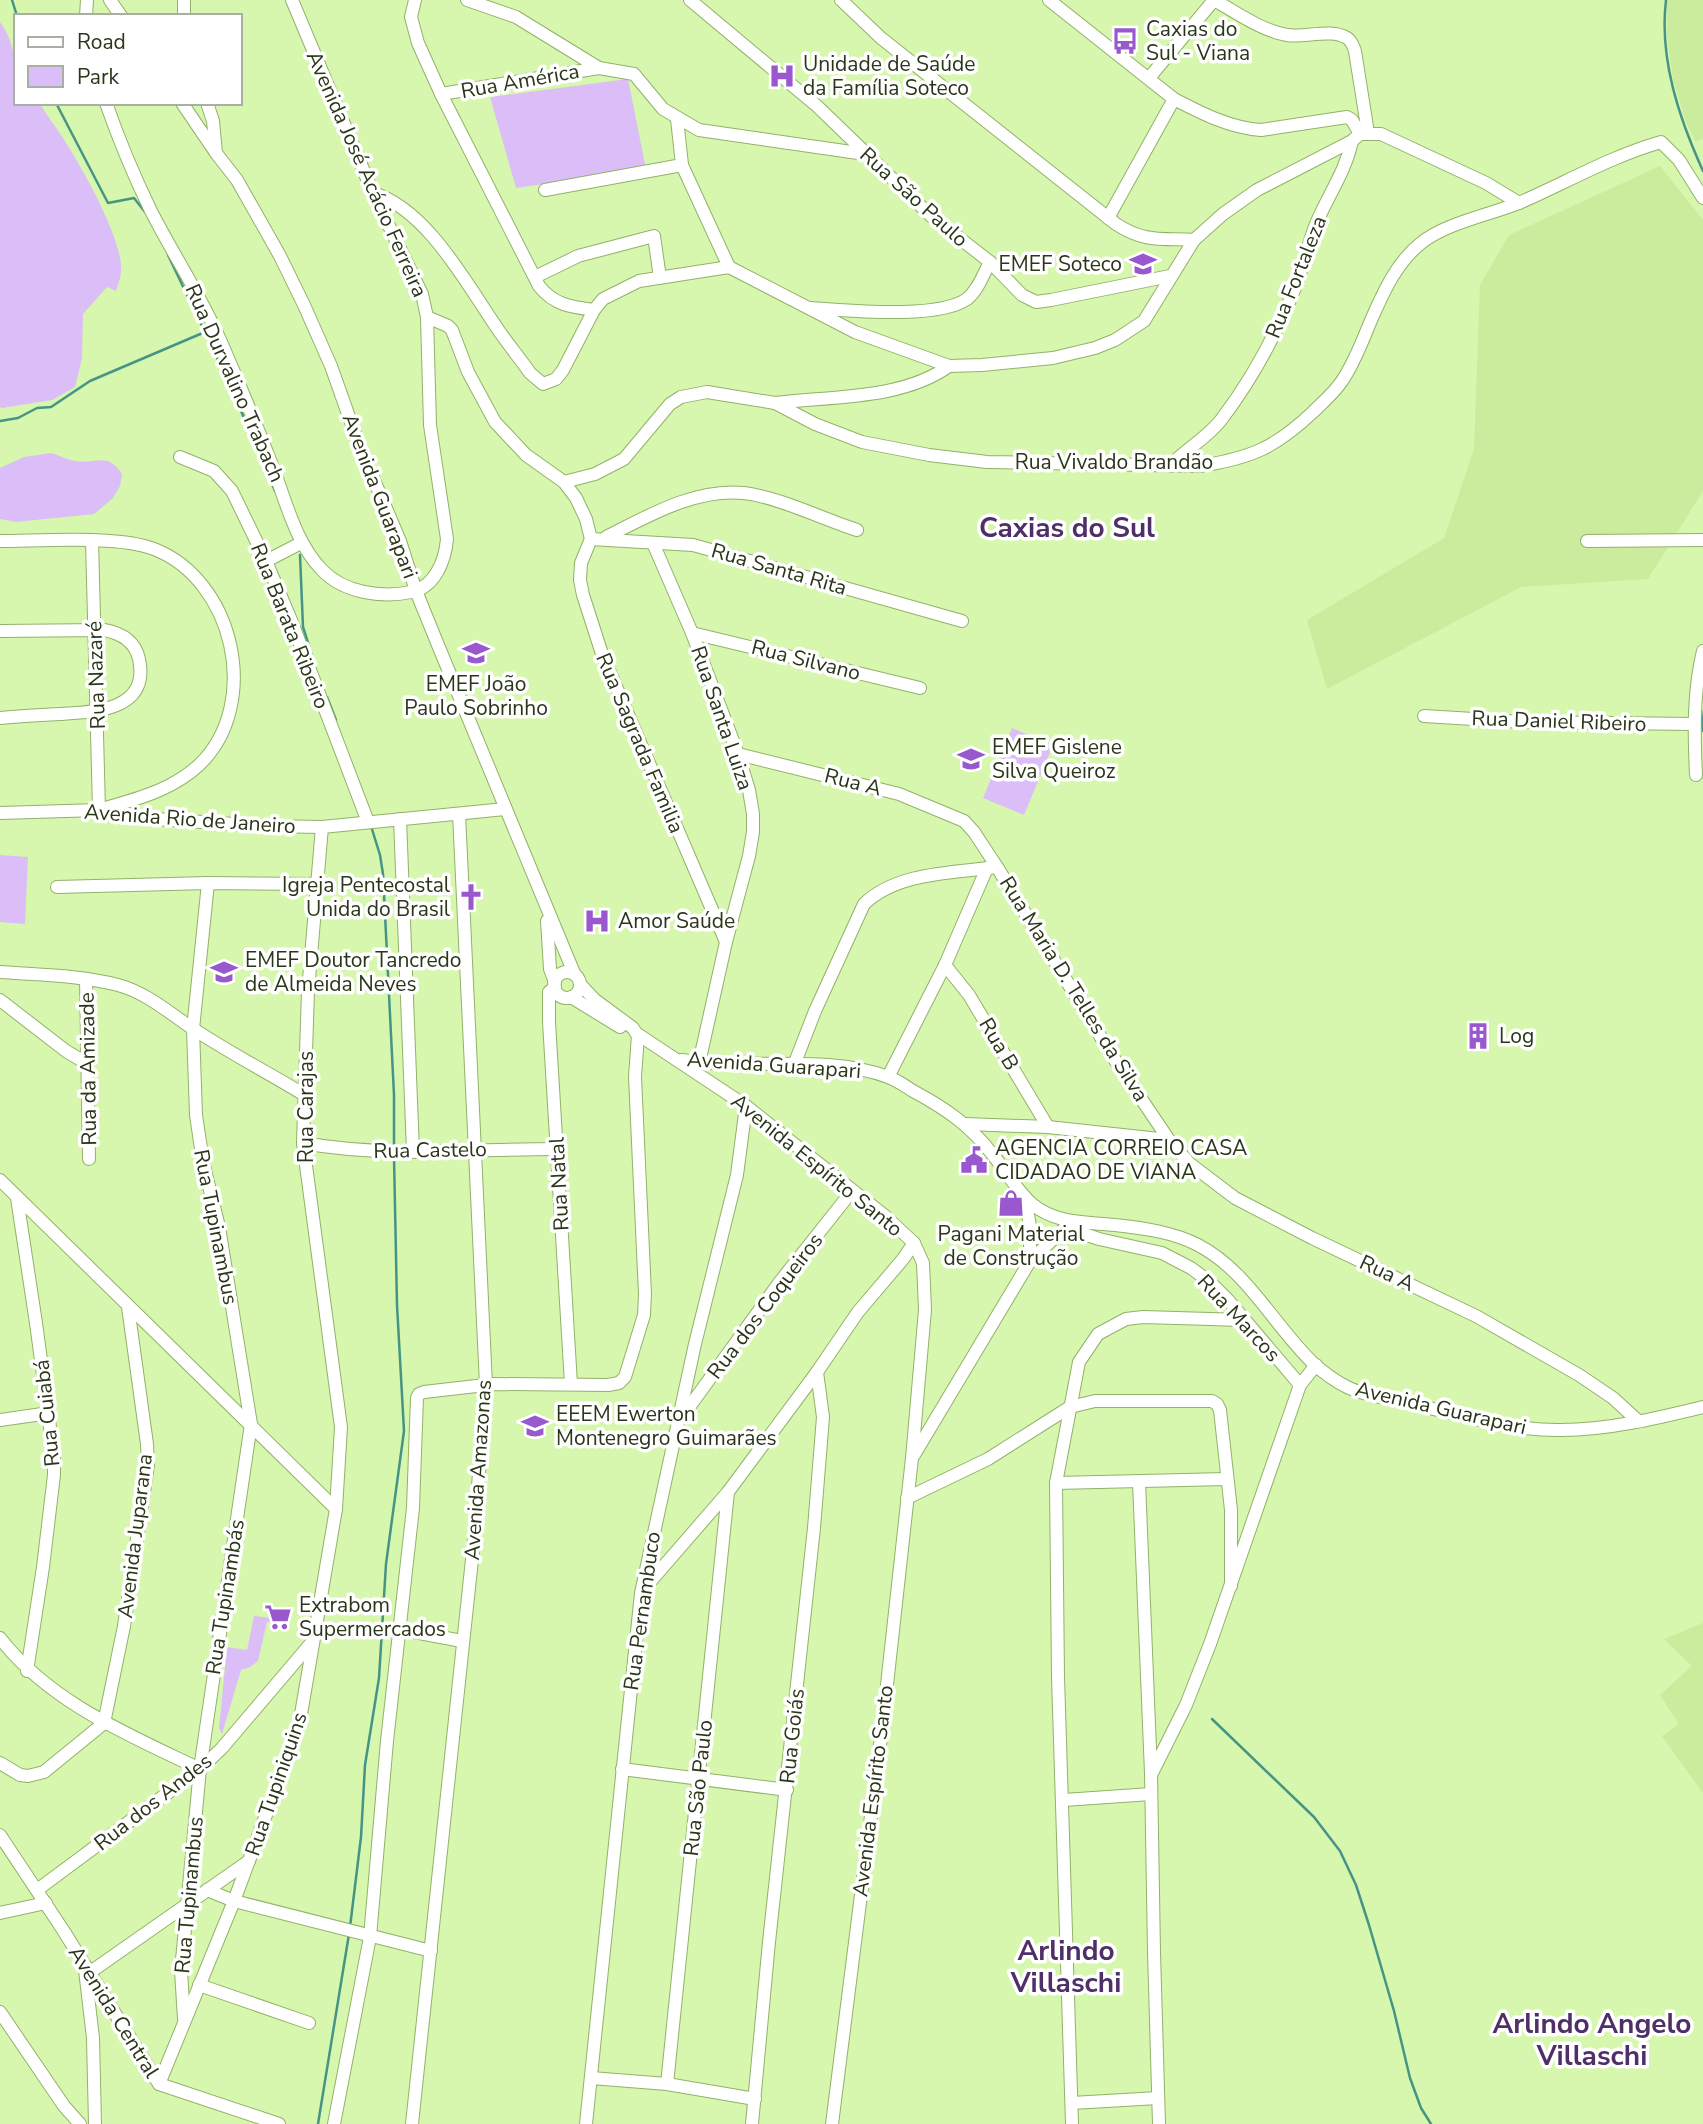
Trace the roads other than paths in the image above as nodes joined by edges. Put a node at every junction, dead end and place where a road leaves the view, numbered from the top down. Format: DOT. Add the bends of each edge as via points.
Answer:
graph roads {
  1 [pos="292,0"];
  2 [pos="415,0"];
  3 [pos="467,0"];
  4 [pos="690,0"];
  5 [pos="841,0"];
  6 [pos="1049,0"];
  7 [pos="1214,0"];
  8 [pos="598,68"];
  9 [pos="1149,78"];
  10 [pos="440,94"];
  11 [pos="1174,99"];
  12 [pos="107,105"];
  13 [pos="183,105"];
  14 [pos="208,105"];
  15 [pos="677,119"];
  16 [pos="1360,136"];
  17 [pos="216,153"];
  18 [pos="866,154"];
  19 [pos="682,165"];
  20 [pos="545,190"];
  21 [pos="373,193"];
  22 [pos="1703,198"];
  23 [pos="1519,202"];
  24 [pos="1108,218"];
  25 [pos="1194,240"];
  26 [pos="990,262"];
  27 [pos="729,267"];
  28 [pos="1170,276"];
  29 [pos="535,277"];
  30 [pos="660,278"];
  31 [pos="809,308"];
  32 [pos="594,310"];
  33 [pos="427,317"];
  34 [pos="949,366"];
  35 [pos="775,402"];
  36 [pos="180,457"];
  37 [pos="1170,466"];
  38 [pos="564,482"];
  39 [pos="857,530"];
  40 [pos="597,539"];
  41 [pos="1703,540"];
  42 [pos="0,541"];
  43 [pos="92,541"];
  44 [pos="1587,541"];
  45 [pos="301,543"];
  46 [pos="653,543"];
  47 [pos="266,561"];
  48 [pos="416,591"];
  49 [pos="962,621"];
  50 [pos="94,630"];
  51 [pos="0,631"];
  52 [pos="692,632"];
  53 [pos="1703,650"];
  54 [pos="920,688"];
  55 [pos="97,712"];
  56 [pos="1424,716"];
  57 [pos="0,718"];
  58 [pos="1694,724"];
  59 [pos="738,754"];
  60 [pos="1696,775"];
  61 [pos="505,809"];
  62 [pos="99,810"];
  63 [pos="0,813"];
  64 [pos="459,814"];
  65 [pos="400,819"];
  66 [pos="964,821"];
  67 [pos="368,822"];
  68 [pos="323,827"];
  69 [pos="992,867"];
  70 [pos="208,883"];
  71 [pos="317,884"];
  72 [pos="57,887"];
  73 [pos="546,906"];
  74 [pos="726,942"];
  75 [pos="945,965"];
  76 [pos="0,972"];
  77 [pos="86,979"];
  78 [pos="577,979"];
  79 [pos="555,984"];
  80 [pos="569,997"];
  81 [pos="0,1000"];
  82 [pos="549,1022"];
  83 [pos="193,1029"];
  84 [pos="637,1034"];
  85 [pos="678,1060"];
  86 [pos="86,1063"];
  87 [pos="699,1063"];
  88 [pos="794,1065"];
  89 [pos="888,1077"];
  90 [pos="303,1094"];
  91 [pos="746,1106"];
  92 [pos="1151,1111"];
  93 [pos="966,1124"];
  94 [pos="1048,1127"];
  95 [pos="1169,1140"];
  96 [pos="303,1143"];
  97 [pos="474,1149"];
  98 [pos="557,1149"];
  99 [pos="407,1152"];
  100 [pos="89,1159"];
  101 [pos="0,1180"];
  102 [pos="852,1191"];
  103 [pos="1025,1197"];
  104 [pos="17,1198"];
  105 [pos="1071,1222"];
  106 [pos="914,1243"];
  107 [pos="1030,1261"];
  108 [pos="128,1307"];
  109 [pos="1243,1320"];
  110 [pos="1315,1365"];
  111 [pos="817,1372"];
  112 [pos="571,1384"];
  113 [pos="486,1385"];
  114 [pos="1300,1385"];
  115 [pos="1703,1407"];
  116 [pos="1070,1408"];
  117 [pos="49,1413"];
  118 [pos="0,1420"];
  119 [pos="1637,1420"];
  120 [pos="678,1422"];
  121 [pos="251,1424"];
  122 [pos="341,1427"];
  123 [pos="912,1458"];
  124 [pos="1227,1479"];
  125 [pos="1139,1482"];
  126 [pos="1056,1483"];
  127 [pos="728,1492"];
  128 [pos="906,1498"];
  129 [pos="336,1509"];
  130 [pos="1231,1510"];
  131 [pos="1254,1514"];
  132 [pos="1231,1586"];
  133 [pos="641,1593"];
  134 [pos="398,1629"];
  135 [pos="0,1638"];
  136 [pos="314,1639"];
  137 [pos="462,1641"];
  138 [pos="27,1671"];
  139 [pos="104,1723"];
  140 [pos="206,1726"];
  141 [pos="229,1741"];
  142 [pos="0,1763"];
  143 [pos="200,1769"];
  144 [pos="622,1769"];
  145 [pos="1151,1773"];
  146 [pos="699,1778"];
  147 [pos="787,1790"];
  148 [pos="1151,1794"];
  149 [pos="1064,1800"];
  150 [pos="0,1835"];
  151 [pos="249,1860"];
  152 [pos="37,1890"];
  153 [pos="207,1890"];
  154 [pos="234,1901"];
  155 [pos="46,1903"];
  156 [pos="188,1905"];
  157 [pos="0,1913"];
  158 [pos="366,1936"];
  159 [pos="430,1951"];
  160 [pos="86,1968"];
  161 [pos="199,1985"];
  162 [pos="0,2012"];
  163 [pos="184,2021"];
  164 [pos="309,2024"];
  165 [pos="590,2078"];
  166 [pos="159,2084"];
  167 [pos="667,2084"];
  168 [pos="1158,2098"];
  169 [pos="755,2099"];
  170 [pos="1072,2103"];
  171 [pos="80,2124"];
  172 [pos="95,2124"];
  173 [pos="279,2124"];
  174 [pos="334,2124"];
  175 [pos="412,2124"];
  176 [pos="586,2124"];
  177 [pos="752,2124"];
  178 [pos="832,2124"];
  179 [pos="1072,2124"];
  180 [pos="1159,2124"];
  1 -- 21 [label="street, Avenida José Acácio Ferreira"];
  2 -- 10 [label="street" via="413,28"];
  3 -- 8 [label="street" via="516,17"];
  4 -- 18 [label="street, Rua São Paulo" via="817,106"];
  5 -- 24 [label="street" via="881,38"];
  6 -- 9 [label="street"];
  7 -- 9 [label="street"];
  7 -- 16 [label="street" via="1278,33 1348,38 1355,51"];
  8 -- 10 [label="street, Rua América"];
  8 -- 15 [label="street" via="634,74"];
  9 -- 11 [label="street"];
  10 -- 29 [label="street"];
  11 -- 16 [label="street" via="1236,127 1261,130 1340,117 1352,120"];
  11 -- 24 [label="street"];
  12 -- 45 [label="street, Rua Durvalino Trabach" via="152,212 221,342"];
  13 -- 17 [label="street, Avenida Guarapari"];
  14 -- 17 [label="street"];
  15 -- 18 [label="street" via="699,130"];
  15 -- 19 [label="street"];
  16 -- 23 [label="street" via="1381,134"];
  16 -- 25 [label="street" via="1257,190"];
  16 -- 37 [label="street, Rua Fortaleza" via="1317,222 1293,294 1262,357 1220,422"];
  17 -- 48 [label="street, Avenida Guarapari" via="237,180 304,305"];
  18 -- 26 [label="street, Rua São Paulo" via="931,216"];
  19 -- 20 [label="street"];
  19 -- 27 [label="street"];
  21 -- 32 [label="street" via="404,210 439,245 530,373 543,384 563,370"];
  21 -- 33 [label="street, Avenida José Acácio Ferreira" via="414,275"];
  22 -- 23 [label="street, Rua Vivaldo Brandão" via="1679,160 1661,142 1621,155"];
  23 -- 37 [label="street, Rua Vivaldo Brandão" via="1443,231 1411,252 1389,282 1341,382 1292,432 1247,456 1200,466"];
  24 -- 25 [label="street" via="1148,239"];
  25 -- 28 [label="street"];
  26 -- 28 [label="street, Rua São Paulo" via="1022,295 1037,302"];
  26 -- 31 [label="street" via="976,289 952,306 915,311"];
  27 -- 30 [label="street"];
  27 -- 31 [label="street"];
  28 -- 34 [label="street" via="1144,321 1115,340 1053,358"];
  29 -- 30 [label="street" via="578,256 654,236"];
  29 -- 32 [label="street" via="558,303"];
  30 -- 32 [label="street" via="622,288"];
  31 -- 34 [label="street" via="855,332"];
  33 -- 38 [label="street" via="452,330 480,397 508,438"];
  33 -- 48 [label="street, Avenida José Acácio Ferreira" via="430,425 447,539 439,569"];
  34 -- 35 [label="street" via="913,384 864,394"];
  35 -- 37 [label="street, Rua Vivaldo Brandão" via="815,425 862,442 929,455 986,462"];
  35 -- 38 [label="street, Rua Vivaldo Brandão" via="720,393 681,397 659,415 624,459 595,474"];
  36 -- 47 [label="street, Rua Barata Ribeiro" via="203,464 223,478"];
  38 -- 40 [label="street"];
  39 -- 40 [label="street" via="768,499 722,493 692,498"];
  40 -- 46 [label="street, Rua Santa Rita"];
  40 -- 74 [label="street, Rua Sagrada Familia" via="582,563 583,595 602,654"];
  41 -- 44 [label="street"];
  42 -- 43 [label="street"];
  43 -- 50 [label="street, Rua Nazaré"];
  43 -- 62 [label="street" via="154,548 183,566 208,592 219,612 233,660 233,688 224,728 200,765 169,787"];
  45 -- 47 [label="street"];
  45 -- 48 [label="street, Rua Durvalino Trabach" via="324,573 350,589 377,594"];
  46 -- 49 [label="street, Rua Santa Rita" via="693,545"];
  46 -- 52 [label="street, Rua Santa Luiza"];
  47 -- 67 [label="street, Rua Barata Ribeiro"];
  48 -- 61 [label="street, Avenida Guarapari"];
  50 -- 51 [label="street"];
  50 -- 55 [label="street, Rua Nazaré"];
  50 -- 55 [label="street" via="125,637 139,660 133,693 117,706"];
  52 -- 54 [label="street, Rua Silvano"];
  52 -- 59 [label="street, Rua Santa Luiza"];
  53 -- 58 [label="street"];
  55 -- 57 [label="street"];
  55 -- 62 [label="street, Rua Nazaré"];
  56 -- 58 [label="street, Rua Daniel Ribeiro"];
  58 -- 60 [label="street"];
  59 -- 66 [label="street, Rua A" via="899,794"];
  59 -- 74 [label="street, Rua Santa Luiza" via="753,832"];
  61 -- 64 [label="street, Avenida Rio de Janeiro"];
  61 -- 73 [label="street, Avenida Guarapari"];
  62 -- 63 [label="street, Avenida Rio de Janeiro"];
  62 -- 68 [label="street, Avenida Rio de Janeiro" via="155,819"];
  64 -- 65 [label="street, Avenida Rio de Janeiro"];
  64 -- 97 [label="street, Avenida Amazonas"];
  65 -- 67 [label="street, Avenida Rio de Janeiro"];
  65 -- 99 [label="street"];
  66 -- 69 [label="street, Rua Maria D. Telles da Silva"];
  67 -- 68 [label="street, Avenida Rio de Janeiro"];
  68 -- 71 [label="street, Rua Carajas"];
  69 -- 75 [label="street"];
  69 -- 88 [label="street" via="894,883 876,892 864,904"];
  69 -- 92 [label="street, Rua Maria D. Telles da Silva"];
  70 -- 71 [label="street"];
  70 -- 72 [label="street"];
  70 -- 83 [label="street, Rua Tupinambus"];
  71 -- 90 [label="street, Rua Carajas"];
  73 -- 78 [label="street, Avenida Guarapari"];
  73 -- 79 [label="street, Avenida Guarapari"];
  74 -- 87 [label="street, Rua Santa Luiza"];
  75 -- 89 [label="street"];
  75 -- 94 [label="street, Rua B" via="969,995"];
  76 -- 77 [label="street"];
  77 -- 83 [label="street" via="136,992"];
  77 -- 86 [label="street, Rua da Amizade"];
  78 -- 79 [label="street" via="562,973"];
  78 -- 80 [label="street" via="577,993"];
  78 -- 84 [label="street, Avenida Guarapari"];
  79 -- 80 [label="street" via="559,994"];
  79 -- 82 [label="street, Rua Natal" via="549,992"];
  80 -- 82 [label="street"];
  80 -- 84 [label="street"];
  81 -- 86 [label="street"];
  82 -- 98 [label="street, Rua Natal"];
  83 -- 90 [label="street"];
  83 -- 121 [label="street, Rua Tupinambus" via="198,1138 219,1227"];
  84 -- 85 [label="street, Avenida Guarapari"];
  84 -- 112 [label="street" via="644,1315 630,1366 619,1383"];
  85 -- 87 [label="street, Avenida Guarapari"];
  85 -- 91 [label="street, Avenida Espírito Santo"];
  86 -- 100 [label="street, Rua da Amizade"];
  87 -- 88 [label="street, Avenida Guarapari"];
  88 -- 89 [label="street, Avenida Guarapari"];
  89 -- 93 [label="street, Avenida Guarapari"];
  90 -- 96 [label="street, Rua Carajas"];
  91 -- 102 [label="street, Avenida Espírito Santo"];
  91 -- 120 [label="street, Rua Pernambuco" via="737,1175"];
  92 -- 95 [label="street, Rua A"];
  93 -- 94 [label="street"];
  93 -- 103 [label="street, Avenida Guarapari"];
  94 -- 95 [label="street"];
  95 -- 119 [label="street, Rua A" via="1189,1163 1234,1198 1476,1316 1579,1375"];
  96 -- 99 [label="street, Rua Castelo"];
  96 -- 122 [label="street, Rua Carajas"];
  97 -- 98 [label="street, Rua Castelo"];
  97 -- 99 [label="street, Rua Castelo"];
  97 -- 113 [label="street, Avenida Amazonas"];
  98 -- 112 [label="street, Rua Natal"];
  101 -- 104 [label="street"];
  102 -- 106 [label="street, Avenida Espírito Santo"];
  102 -- 120 [label="street, Rua dos Coqueiros"];
  103 -- 105 [label="street" via="1042,1211"];
  103 -- 107 [label="street"];
  104 -- 108 [label="street"];
  104 -- 117 [label="street, Rua Cuiabá"];
  105 -- 107 [label="street, Avenida Espírito Santo"];
  105 -- 109 [label="street, Rua Marcos" via="1099,1239 1162,1253 1191,1268 1212,1283"];
  105 -- 110 [label="street, Avenida Guarapari" via="1163,1233 1210,1252 1247,1285"];
  106 -- 111 [label="street"];
  106 -- 123 [label="street, Avenida Espírito Santo" via="926,1287"];
  107 -- 123 [label="street, Avenida Espírito Santo"];
  108 -- 121 [label="street"];
  108 -- 139 [label="street, Avenida Juparana" via="148,1465"];
  109 -- 114 [label="street, Rua Marcos"];
  109 -- 116 [label="street" via="1143,1317 1111,1326 1098,1334 1079,1362"];
  110 -- 114 [label="street"];
  110 -- 119 [label="street, Avenida Guarapari" via="1358,1391 1523,1427 1563,1430"];
  111 -- 127 [label="street"];
  111 -- 147 [label="street, Rua Goiás" via="823,1417"];
  112 -- 113 [label="street"];
  113 -- 134 [label="street" via="424,1392 417,1398 413,1508"];
  113 -- 137 [label="street, Avenida Amazonas"];
  114 -- 131 [label="street"];
  115 -- 119 [label="street, Avenida Guarapari"];
  116 -- 124 [label="street" via="1095,1402 1212,1401 1220,1410"];
  116 -- 126 [label="street"];
  116 -- 128 [label="street" via="988,1460"];
  117 -- 118 [label="street"];
  117 -- 138 [label="street, Rua Cuiabá" via="54,1475"];
  120 -- 133 [label="street, Rua Pernambuco"];
  121 -- 129 [label="street"];
  121 -- 140 [label="street, Rua Tupinambás"];
  122 -- 129 [label="street, Rua Tupiniquins"];
  123 -- 128 [label="street, Avenida Espírito Santo"];
  124 -- 125 [label="street"];
  124 -- 130 [label="street"];
  125 -- 126 [label="street"];
  125 -- 145 [label="street"];
  126 -- 149 [label="street"];
  127 -- 133 [label="street"];
  127 -- 146 [label="street, Rua São Paulo"];
  128 -- 178 [label="street, Avenida Espírito Santo"];
  129 -- 136 [label="street, Rua Tupiniquins"];
  130 -- 131 [label="street"];
  130 -- 132 [label="street"];
  131 -- 132 [label="street"];
  132 -- 145 [label="street" via="1186,1704"];
  133 -- 144 [label="street, Rua Pernambuco"];
  134 -- 137 [label="street"];
  134 -- 158 [label="street"];
  135 -- 138 [label="street"];
  136 -- 141 [label="street, Rua dos Andes"];
  136 -- 151 [label="street, Rua Tupiniquins" via="299,1726"];
  137 -- 159 [label="street, Avenida Amazonas"];
  138 -- 139 [label="street"];
  139 -- 142 [label="street" via="44,1772 20,1775"];
  139 -- 143 [label="street"];
  140 -- 141 [label="street" via="213,1741"];
  140 -- 143 [label="street, Rua Tupinambás"];
  141 -- 143 [label="street, Rua dos Andes"];
  143 -- 152 [label="street, Rua dos Andes"];
  143 -- 156 [label="street, Rua Tupinambus"];
  144 -- 146 [label="street"];
  144 -- 165 [label="street, Rua Pernambuco"];
  145 -- 148 [label="street"];
  146 -- 147 [label="street"];
  146 -- 167 [label="street, Rua São Paulo"];
  147 -- 169 [label="street, Rua Goiás"];
  148 -- 149 [label="street"];
  148 -- 168 [label="street"];
  149 -- 170 [label="street"];
  150 -- 152 [label="street, Avenida Central"];
  151 -- 153 [label="street"];
  151 -- 154 [label="street, Rua Tupiniquins"];
  152 -- 155 [label="street, Avenida Central"];
  153 -- 154 [label="street"];
  153 -- 156 [label="street"];
  154 -- 158 [label="street"];
  154 -- 161 [label="street, Rua Tupiniquins"];
  155 -- 157 [label="street"];
  155 -- 160 [label="street, Avenida Central"];
  156 -- 160 [label="street"];
  156 -- 163 [label="street, Rua Tupinambus" via="181,1971"];
  158 -- 159 [label="street"];
  158 -- 174 [label="street"];
  159 -- 175 [label="street, Avenida Amazonas"];
  160 -- 166 [label="street, Avenida Central"];
  160 -- 172 [label="street"];
  161 -- 163 [label="street, Rua Tupiniquins"];
  161 -- 164 [label="street"];
  162 -- 171 [label="street"];
  163 -- 166 [label="street, Rua Tupiniquins"];
  165 -- 167 [label="street"];
  165 -- 176 [label="street, Rua Pernambuco"];
  166 -- 173 [label="street, Avenida Central"];
  167 -- 169 [label="street"];
  168 -- 170 [label="street"];
  168 -- 180 [label="street"];
  169 -- 177 [label="street, Rua Goiás"];
  170 -- 179 [label="street"];
}
